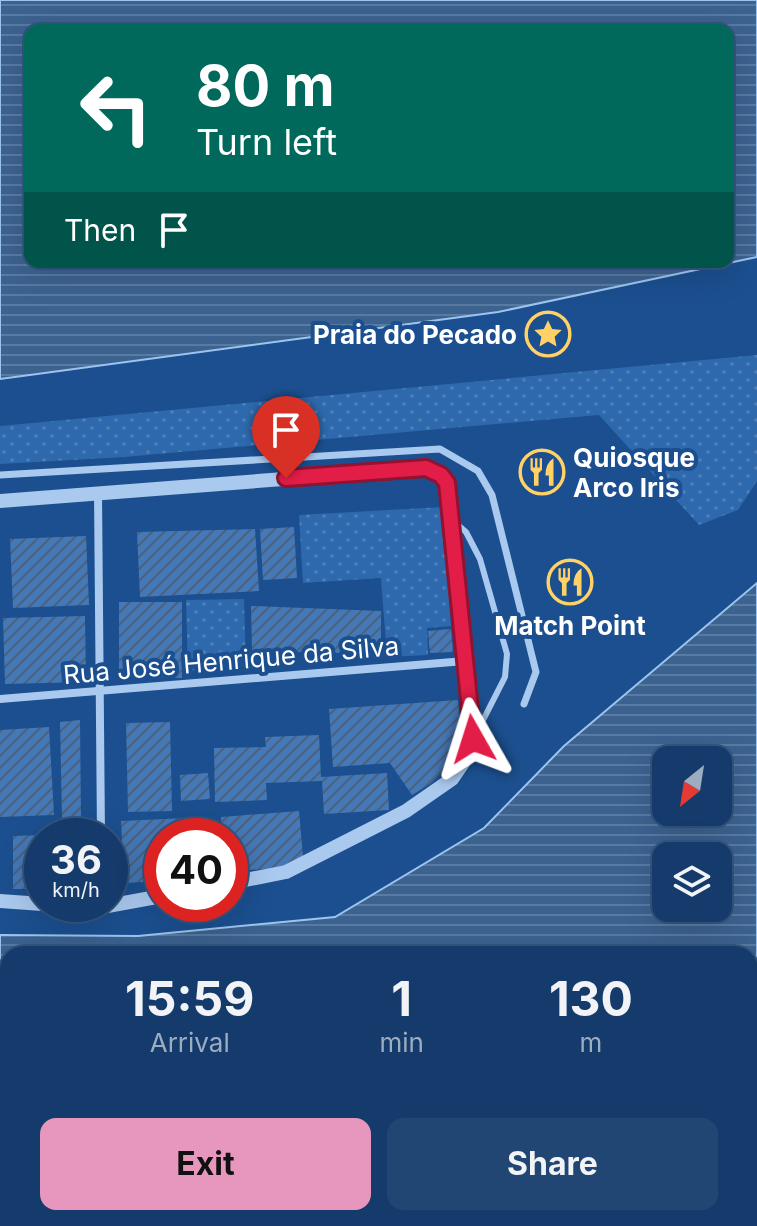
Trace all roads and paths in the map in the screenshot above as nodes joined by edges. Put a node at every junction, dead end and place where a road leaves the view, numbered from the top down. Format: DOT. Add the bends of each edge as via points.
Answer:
graph roads {
  1 [pos="0,475"];
  2 [pos="98,493"];
  3 [pos="0,501"];
  4 [pos="452,520"];
  5 [pos="465,661"];
  6 [pos="99,691"];
  7 [pos="0,699"];
  8 [pos="524,704"];
  9 [pos="473,739"];
  10 [pos="101,818"];
  11 [pos="248,879"];
  12 [pos="0,901"];
  13 [pos="24,903"];
  1 -- 8 [label="street" via="440,449 478,471 492,495 536,672"];
  2 -- 3 [label="street"];
  2 -- 4 [label="street" via="432,470 447,483"];
  2 -- 6 [label="street"];
  4 -- 5 [label="street"];
  4 -- 9 [label="lane" via="466,532 480,559 507,654 505,677"];
  5 -- 6 [label="street, Rua José Henrique da Silva"];
  5 -- 9 [label="street"];
  6 -- 7 [label="street, Rua José Henrique da Silva"];
  6 -- 10 [label="street"];
  9 -- 11 [label="street" via="452,779 406,811 286,872"];
  12 -- 13 [label="street"];
}
